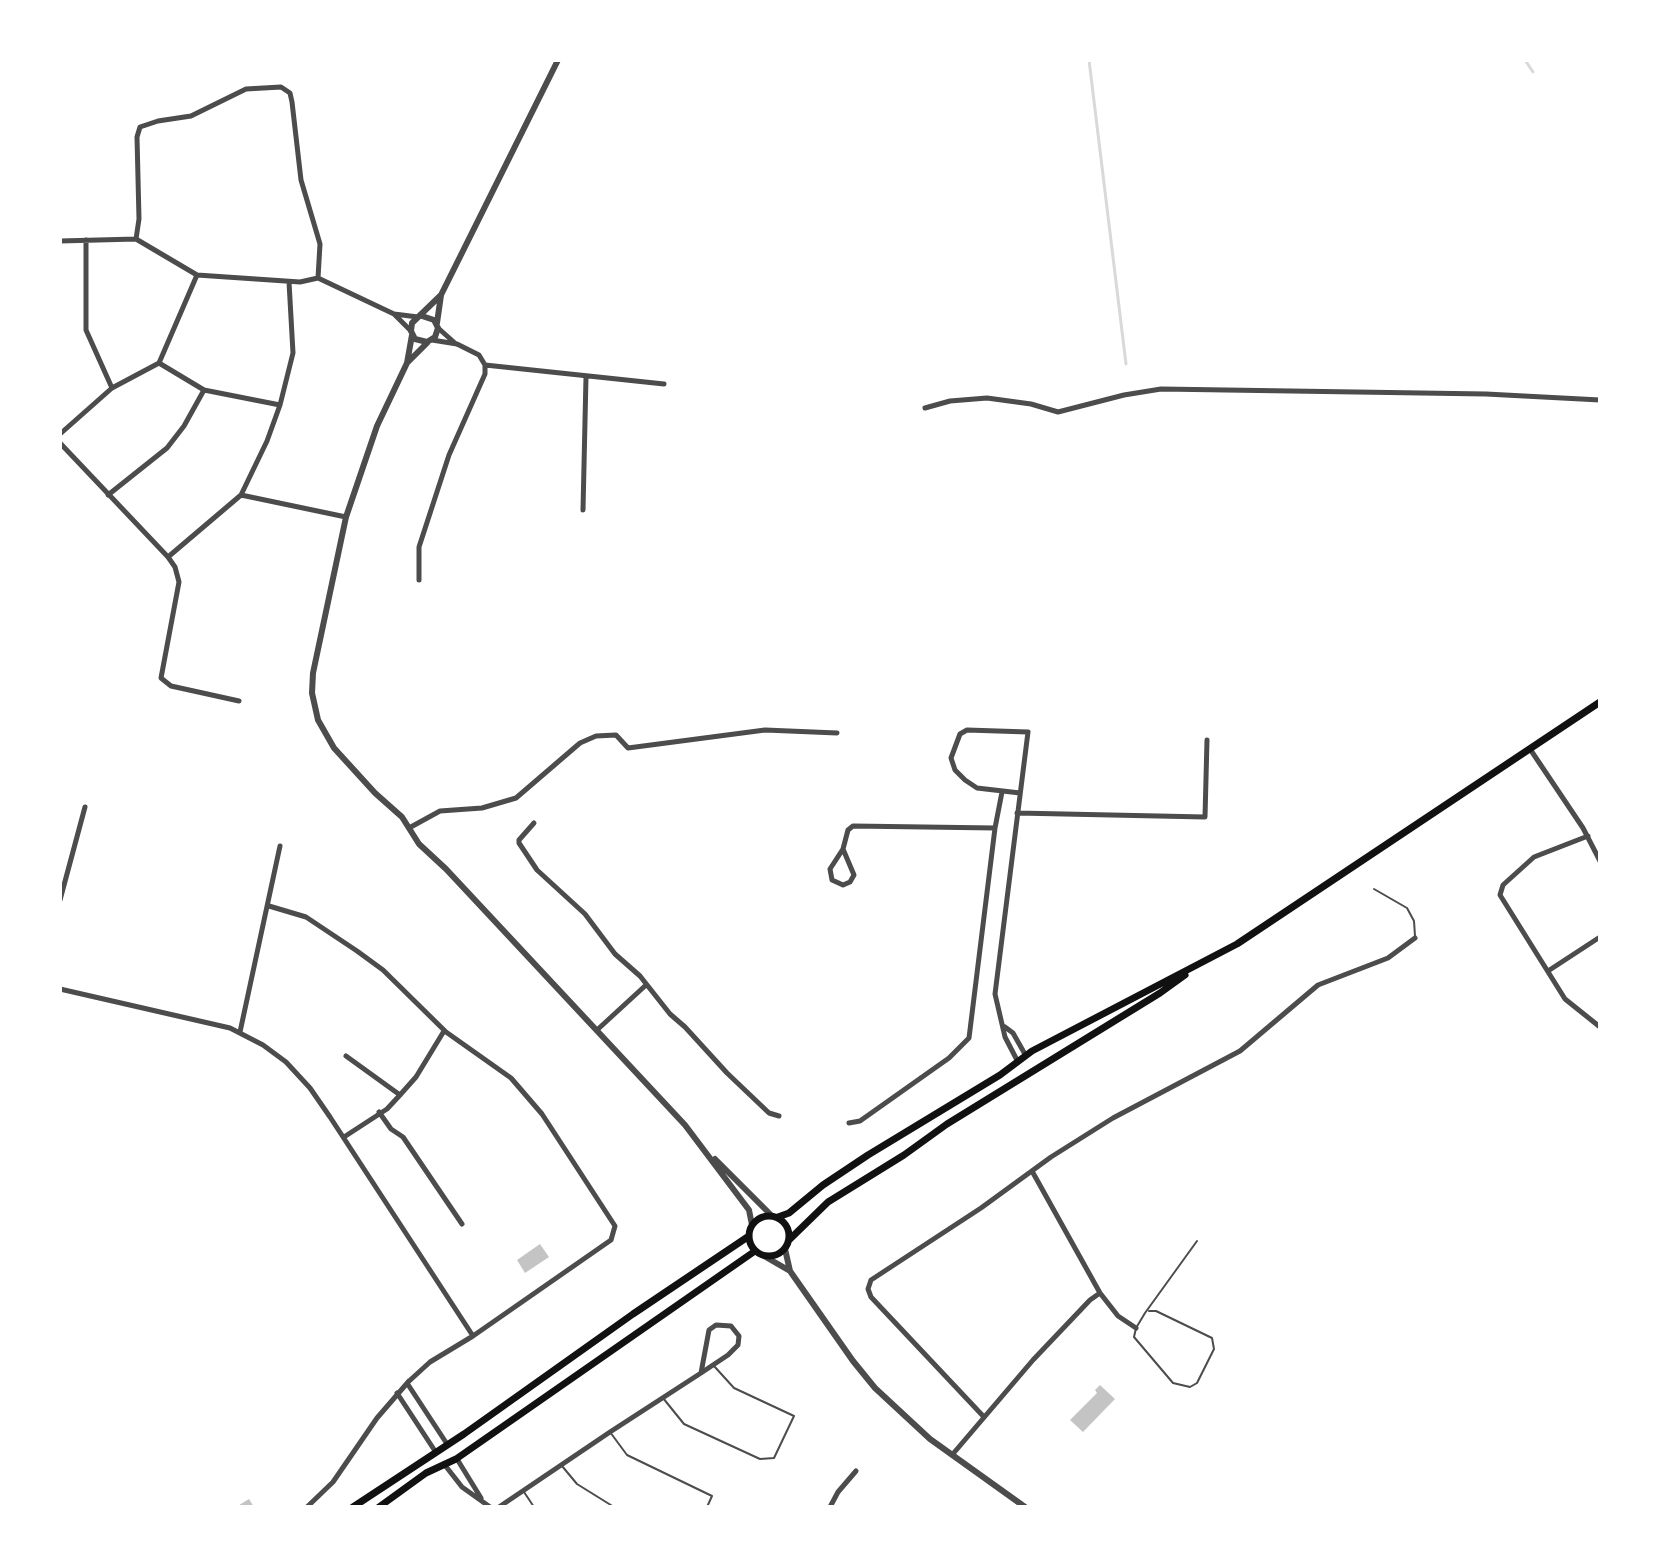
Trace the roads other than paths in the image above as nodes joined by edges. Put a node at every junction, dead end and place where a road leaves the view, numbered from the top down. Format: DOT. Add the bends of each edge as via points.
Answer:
graph roads {
  1 [pos="558,60"];
  2 [pos="136,239"];
  3 [pos="86,240"];
  4 [pos="60,241"];
  5 [pos="197,275"];
  6 [pos="318,278"];
  7 [pos="289,282"];
  8 [pos="441,295"];
  9 [pos="394,314"];
  10 [pos="420,316"];
  11 [pos="437,326"];
  12 [pos="412,333"];
  13 [pos="430,341"];
  14 [pos="457,344"];
  15 [pos="159,363"];
  16 [pos="407,363"];
  17 [pos="485,365"];
  18 [pos="586,377"];
  19 [pos="664,384"];
  20 [pos="112,388"];
  21 [pos="204,390"];
  22 [pos="1600,400"];
  23 [pos="280,405"];
  24 [pos="925,408"];
  25 [pos="60,434"];
  26 [pos="60,443"];
  27 [pos="108,495"];
  28 [pos="241,495"];
  29 [pos="583,510"];
  30 [pos="346,517"];
  31 [pos="168,557"];
  32 [pos="419,580"];
  33 [pos="239,701"];
  34 [pos="1600,702"];
  35 [pos="837,733"];
  36 [pos="1207,740"];
  37 [pos="1530,749"];
  38 [pos="1002,792"];
  39 [pos="1020,793"];
  40 [pos="85,807"];
  41 [pos="1017,813"];
  42 [pos="534,823"];
  43 [pos="409,828"];
  44 [pos="995,828"];
  45 [pos="1588,836"];
  46 [pos="280,846"];
  47 [pos="843,849"];
  48 [pos="1600,861"];
  49 [pos="1374,889"];
  50 [pos="60,900"];
  51 [pos="269,906"];
  52 [pos="1600,937"];
  53 [pos="1415,938"];
  54 [pos="1197,966"];
  55 [pos="1548,971"];
  56 [pos="646,985"];
  57 [pos="60,989"];
  58 [pos="1004,1026"];
  59 [pos="1600,1027"];
  60 [pos="597,1030"];
  61 [pos="444,1031"];
  62 [pos="240,1032"];
  63 [pos="346,1056"];
  64 [pos="1026,1056"];
  65 [pos="1018,1062"];
  66 [pos="1035,1071"];
  67 [pos="1026,1076"];
  68 [pos="400,1095"];
  69 [pos="379,1112"];
  70 [pos="779,1116"];
  71 [pos="849,1123"];
  72 [pos="344,1137"];
  73 [pos="1032,1171"];
  74 [pos="732,1182"];
  75 [pos="775,1216"];
  76 [pos="462,1224"];
  77 [pos="752,1225"];
  78 [pos="749,1236"];
  79 [pos="789,1240"];
  80 [pos="1197,1241"];
  81 [pos="785,1249"];
  82 [pos="755,1251"];
  83 [pos="764,1256"];
  84 [pos="790,1271"];
  85 [pos="1100,1293"];
  86 [pos="1149,1311"];
  87 [pos="1136,1328"];
  88 [pos="473,1336"];
  89 [pos="714,1365"];
  90 [pos="420,1370"];
  91 [pos="701,1373"];
  92 [pos="399,1391"];
  93 [pos="662,1397"];
  94 [pos="984,1417"];
  95 [pos="610,1432"];
  96 [pos="447,1444"];
  97 [pos="435,1451"];
  98 [pos="952,1455"];
  99 [pos="456,1459"];
  100 [pos="444,1464"];
  101 [pos="561,1465"];
  102 [pos="856,1471"];
  103 [pos="523,1491"];
  104 [pos="487,1505"];
  105 [pos="307,1507"];
  106 [pos="353,1507"];
  107 [pos="379,1507"];
  108 [pos="499,1507"];
  109 [pos="534,1507"];
  110 [pos="614,1507"];
  111 [pos="707,1507"];
  112 [pos="830,1507"];
  113 [pos="1025,1507"];
  1 -- 8 [label="street"];
  2 -- 3 [label="street"];
  2 -- 5 [label="street"];
  2 -- 6 [label="street" via="140,127 191,116 246,89 281,87 290,93 301,180 320,244"];
  3 -- 4 [label="street"];
  3 -- 20 [label="street" via="86,330"];
  5 -- 7 [label="street"];
  5 -- 15 [label="street"];
  6 -- 7 [label="street"];
  6 -- 9 [label="street"];
  7 -- 23 [label="street" via="293,353"];
  8 -- 10 [label="street"];
  8 -- 11 [label="street"];
  9 -- 10 [label="street"];
  9 -- 12 [label="street"];
  10 -- 11 [label="street" via="430,317"];
  10 -- 12 [label="street" via="412,323"];
  11 -- 13 [label="street"];
  11 -- 14 [label="street"];
  12 -- 13 [label="street" via="418,341"];
  12 -- 16 [label="street"];
  13 -- 14 [label="street"];
  13 -- 16 [label="street"];
  14 -- 17 [label="street" via="479,355"];
  15 -- 20 [label="street"];
  15 -- 21 [label="street"];
  16 -- 30 [label="street" via="369,447"];
  17 -- 18 [label="street"];
  17 -- 32 [label="street" via="419,547"];
  18 -- 19 [label="street"];
  18 -- 29 [label="street"];
  20 -- 25 [label="street"];
  21 -- 23 [label="street"];
  21 -- 27 [label="street" via="167,448"];
  22 -- 24 [label="street" via="1177,389 1124,395 1058,412 987,398"];
  23 -- 28 [label="street"];
  26 -- 27 [label="street"];
  27 -- 31 [label="street"];
  28 -- 30 [label="street"];
  28 -- 31 [label="street"];
  30 -- 43 [label="street" via="313,673 315,712 334,748"];
  31 -- 33 [label="street" via="179,582 161,678 171,686"];
  34 -- 37 [label="main road"];
  35 -- 43 [label="street" via="765,730 628,748 616,735 596,736 580,743 516,798 482,808 440,811"];
  36 -- 41 [label="street" via="1205,817"];
  37 -- 45 [label="street"];
  37 -- 54 [label="main road"];
  38 -- 39 [label="street"];
  38 -- 39 [label="street" via="977,788 955,770 951,758 960,734 1028,732"];
  38 -- 44 [label="street"];
  39 -- 41 [label="street"];
  40 -- 50 [label="street"];
  41 -- 58 [label="street" via="995,994"];
  42 -- 56 [label="street" via="519,840 527,856"];
  43 -- 60 [label="street"];
  44 -- 47 [label="street" via="853,826"];
  44 -- 71 [label="street" via="969,1038 949,1058 860,1121"];
  45 -- 48 [label="street"];
  45 -- 55 [label="street" via="1538,855 1500,890"];
  46 -- 51 [label="street"];
  47 -- 47 [label="street" via="854,875 839,885 829,873"];
  49 -- 53 [label="lane" via="1407,908"];
  51 -- 61 [label="street" via="306,917 357,951"];
  51 -- 62 [label="street"];
  52 -- 55 [label="street"];
  53 -- 73 [label="street" via="1388,958 1318,985 1240,1051 1113,1118"];
  54 -- 64 [label="main road"];
  54 -- 66 [label="main road"];
  55 -- 59 [label="street" via="1568,1002"];
  56 -- 60 [label="street"];
  56 -- 70 [label="street" via="727,1073 769,1113"];
  57 -- 62 [label="street"];
  58 -- 64 [label="street"];
  58 -- 65 [label="street"];
  60 -- 74 [label="street"];
  61 -- 68 [label="street"];
  61 -- 88 [label="street" via="526,1093 615,1226 611,1240"];
  62 -- 72 [label="street" via="293,1069"];
  63 -- 68 [label="street"];
  64 -- 65 [label="main road"];
  64 -- 66 [label="main road"];
  65 -- 67 [label="main road"];
  65 -- 75 [label="main road" via="868,1155 789,1213"];
  66 -- 67 [label="main road"];
  67 -- 79 [label="main road" via="828,1202"];
  68 -- 69 [label="street"];
  69 -- 72 [label="street"];
  69 -- 76 [label="street" via="403,1137"];
  72 -- 88 [label="street"];
  73 -- 85 [label="street"];
  73 -- 94 [label="street" via="871,1280 868,1289"];
  74 -- 75 [label="street"];
  74 -- 77 [label="street"];
  75 -- 77 [label="main road" via="758,1218"];
  75 -- 79 [label="main road" via="786,1224"];
  77 -- 78 [label="main road"];
  78 -- 82 [label="main road"];
  78 -- 96 [label="main road"];
  79 -- 81 [label="main road"];
  80 -- 86 [label="lane"];
  81 -- 83 [label="main road"];
  81 -- 84 [label="street"];
  82 -- 83 [label="main road"];
  82 -- 99 [label="main road"];
  83 -- 84 [label="street"];
  84 -- 98 [label="street" via="875,1388"];
  85 -- 87 [label="street"];
  85 -- 94 [label="street"];
  86 -- 87 [label="lane"];
  86 -- 87 [label="lane" via="1212,1338 1214,1349 1200,1380 1190,1387 1173,1383 1136,1342"];
  88 -- 90 [label="street"];
  89 -- 91 [label="street"];
  89 -- 91 [label="street" via="738,1345 739,1336 731,1326 709,1330"];
  89 -- 93 [label="lane" via="734,1388 794,1416 774,1458 760,1459 684,1424"];
  90 -- 92 [label="street"];
  90 -- 96 [label="street" via="407,1383"];
  91 -- 93 [label="street"];
  92 -- 97 [label="street"];
  92 -- 105 [label="street" via="333,1482"];
  93 -- 95 [label="street"];
  94 -- 98 [label="street"];
  95 -- 101 [label="street"];
  95 -- 111 [label="lane" via="627,1455 712,1496"];
  96 -- 97 [label="main road"];
  96 -- 99 [label="main road"];
  97 -- 100 [label="main road"];
  97 -- 106 [label="main road"];
  98 -- 113 [label="street"];
  99 -- 100 [label="main road"];
  99 -- 104 [label="street"];
  100 -- 104 [label="street" via="462,1487"];
  100 -- 107 [label="main road"];
  101 -- 103 [label="street"];
  101 -- 110 [label="lane" via="577,1484"];
  102 -- 112 [label="street"];
  103 -- 108 [label="street"];
  103 -- 109 [label="lane"];
}
